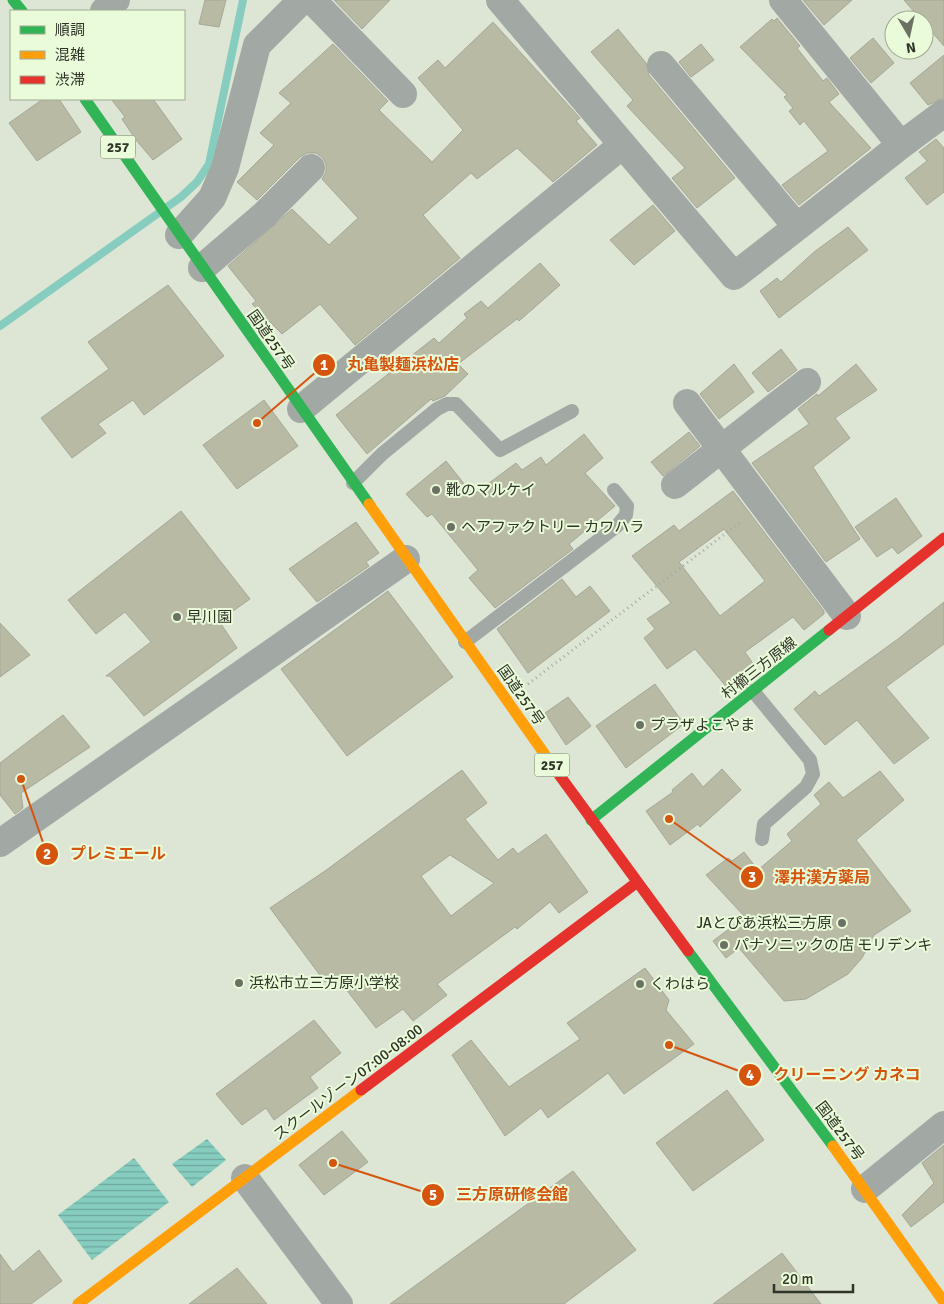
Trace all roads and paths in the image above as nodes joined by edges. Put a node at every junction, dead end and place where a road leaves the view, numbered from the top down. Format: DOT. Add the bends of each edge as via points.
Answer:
graph roads {
  1 [pos="13,0"];
  2 [pos="116,0"];
  3 [pos="302,0"];
  4 [pos="312,0"];
  5 [pos="500,0"];
  6 [pos="783,0"];
  7 [pos="21,10"];
  8 [pos="105,10"];
  9 [pos="662,65"];
  10 [pos="403,94"];
  11 [pos="86,100"];
  12 [pos="944,113"];
  13 [pos="901,145"];
  14 [pos="621,146"];
  15 [pos="311,168"];
  16 [pos="797,227"];
  17 [pos="174,228"];
  18 [pos="202,268"];
  19 [pos="807,382"];
  20 [pos="687,403"];
  21 [pos="301,409"];
  22 [pos="572,411"];
  23 [pos="723,448"];
  24 [pos="353,483"];
  25 [pos="675,485"];
  26 [pos="614,490"];
  27 [pos="764,504"];
  28 [pos="944,538"];
  29 [pos="406,559"];
  30 [pos="847,616"];
  31 [pos="465,642"];
  32 [pos="527,684"];
  33 [pos="753,692"];
  34 [pos="591,820"];
  35 [pos="4,833"];
  36 [pos="762,839"];
  37 [pos="636,883"];
  38 [pos="944,1125"];
  39 [pos="245,1178"];
  40 [pos="865,1189"];
  41 [pos="944,1302"];
  42 [pos="78,1304"];
  43 [pos="339,1304"];
  1 -- 7 [label="main road"];
  2 -- 8 [label="street"];
  3 -- 17 [label="street" via="257,45 225,168 212,198"];
  4 -- 10 [label="street"];
  5 -- 14 [label="street"];
  6 -- 13 [label="street"];
  9 -- 16 [label="street"];
  11 -- 17 [label="main road, 国道257号 / 257"];
  12 -- 13 [label="street"];
  13 -- 16 [label="street"];
  14 -- 16 [label="street" via="734,276"];
  14 -- 21 [label="street"];
  15 -- 18 [label="street" via="264,215"];
  17 -- 18 [label="main road, 国道257号 / 257"];
  18 -- 21 [label="main road, 国道257号 / 257"];
  19 -- 23 [label="street"];
  20 -- 23 [label="street"];
  21 -- 24 [label="main road, 国道257号 / 257"];
  22 -- 24 [label="lane" via="500,450 456,404 447,404 382,454"];
  23 -- 25 [label="street"];
  23 -- 27 [label="street"];
  24 -- 29 [label="main road, 国道257号 / 257"];
  26 -- 31 [label="lane" via="627,506 626,515 617,526"];
  27 -- 30 [label="street"];
  27 -- 32 [label="path"];
  28 -- 30 [label="main road, 村櫛三方原線"];
  29 -- 31 [label="main road, 国道257号 / 257"];
  29 -- 35 [label="street"];
  30 -- 33 [label="main road, 村櫛三方原線"];
  31 -- 34 [label="main road, 国道257号 / 257"];
  33 -- 34 [label="main road, 村櫛三方原線"];
  33 -- 36 [label="lane" via="810,760 813,774 806,787 764,824"];
  34 -- 37 [label="main road, 国道257号 / 257"];
  37 -- 39 [label="main road, スクールゾーン07:00-08:00"];
  37 -- 40 [label="main road, 国道257号 / 257"];
  38 -- 40 [label="street"];
  39 -- 42 [label="main road, スクールゾーン07:00-08:00"];
  39 -- 43 [label="street"];
  40 -- 41 [label="main road, 国道257号 / 257"];
}
